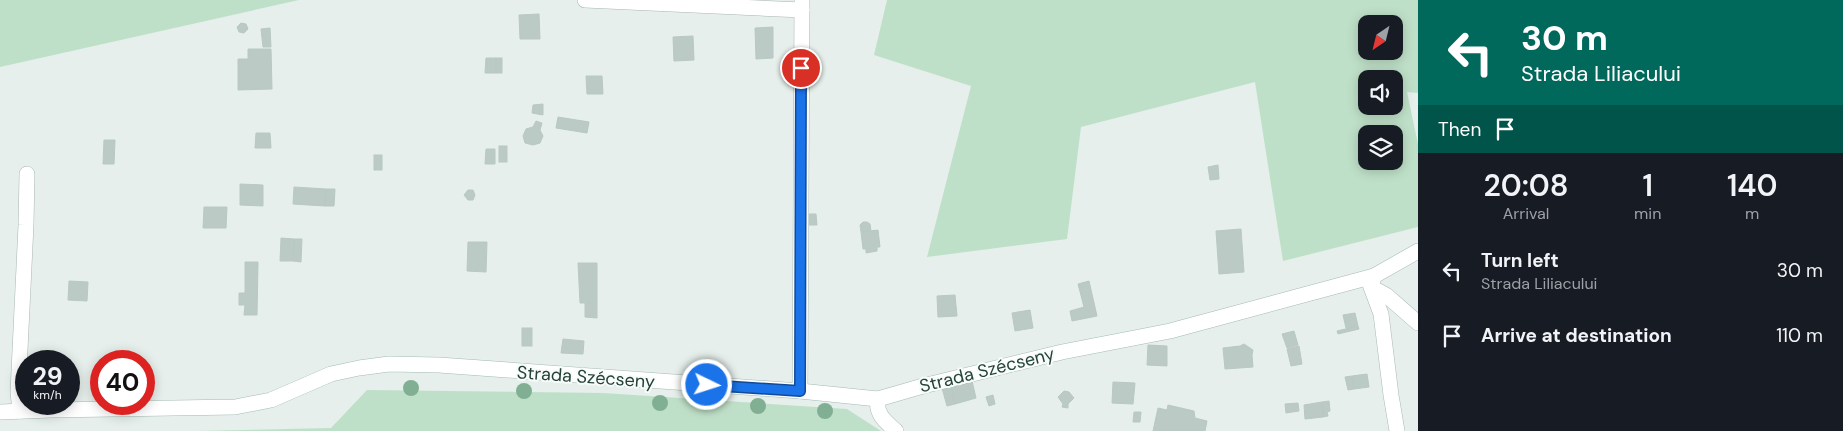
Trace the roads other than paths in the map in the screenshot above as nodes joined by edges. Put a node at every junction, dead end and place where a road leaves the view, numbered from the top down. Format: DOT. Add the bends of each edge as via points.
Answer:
graph roads {
  1 [pos="585,0"];
  2 [pos="802,5"];
  3 [pos="27,174"];
  4 [pos="1418,251"];
  5 [pos="1372,282"];
  6 [pos="1418,323"];
  7 [pos="20,350"];
  8 [pos="800,391"];
  9 [pos="878,399"];
  10 [pos="80,410"];
  11 [pos="15,411"];
  12 [pos="0,412"];
  13 [pos="896,431"];
  14 [pos="1398,431"];
  1 -- 2 [label="street"];
  2 -- 8 [label="street"];
  3 -- 7 [label="street"];
  4 -- 5 [label="street, Strada Szécseny"];
  5 -- 6 [label="street"];
  5 -- 9 [label="street, Strada Szécseny" via="1062,352"];
  5 -- 14 [label="street" via="1381,314"];
  8 -- 9 [label="street, Strada Szécseny"];
  8 -- 10 [label="street, Strada Szécseny" via="389,364 332,374 249,406"];
  9 -- 13 [label="street" via="880,416"];
  11 -- 12 [label="street, Strada Szécseny"];
}
